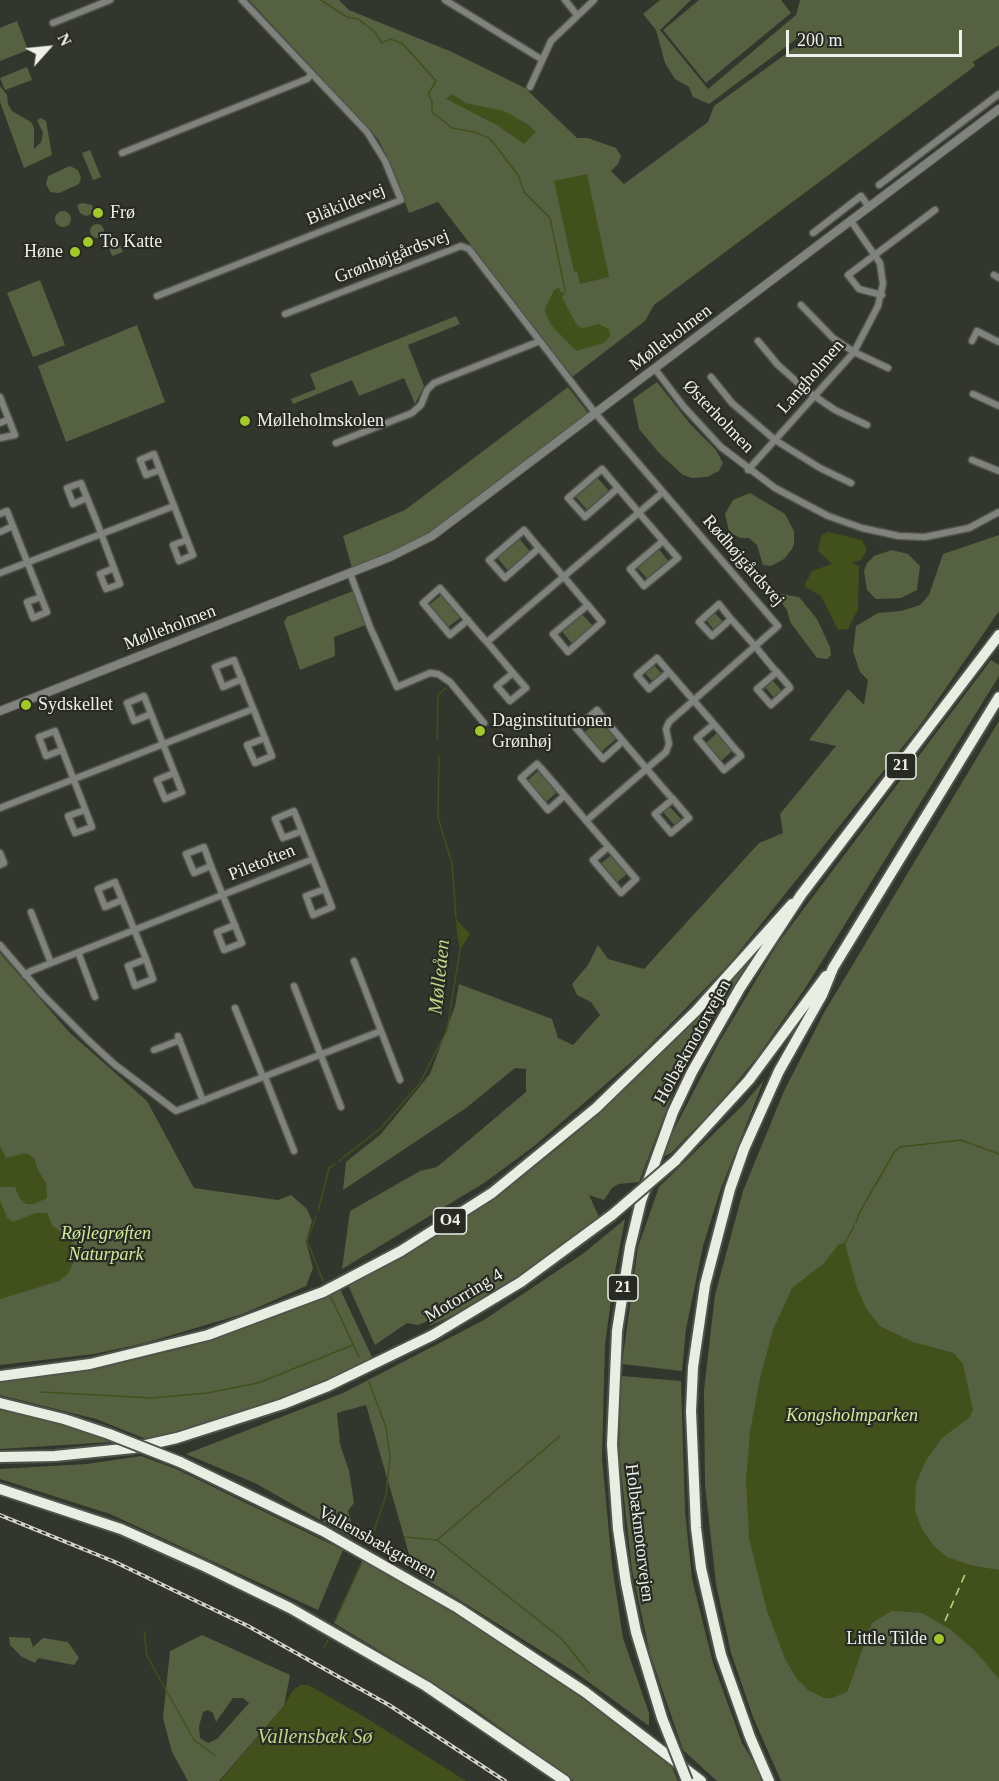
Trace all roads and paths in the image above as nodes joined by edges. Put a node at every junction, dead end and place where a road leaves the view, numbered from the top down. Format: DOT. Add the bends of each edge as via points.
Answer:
graph roads {
  1 [pos="110,0"];
  2 [pos="242,0"];
  3 [pos="445,0"];
  4 [pos="565,0"];
  5 [pos="594,0"];
  6 [pos="577,15"];
  7 [pos="53,23"];
  8 [pos="541,59"];
  9 [pos="312,74"];
  10 [pos="531,87"];
  11 [pos="999,94"];
  12 [pos="980,108"];
  13 [pos="999,109"];
  14 [pos="988,118"];
  15 [pos="925,150"];
  16 [pos="122,153"];
  17 [pos="933,159"];
  18 [pos="879,185"];
  19 [pos="847,207"];
  20 [pos="869,207"];
  21 [pos="935,210"];
  22 [pos="853,219"];
  23 [pos="813,233"];
  24 [pos="875,254"];
  25 [pos="882,295"];
  26 [pos="157,296"];
  27 [pos="801,305"];
  28 [pos="285,314"];
  29 [pos="540,341"];
  30 [pos="758,341"];
  31 [pos="972,341"];
  32 [pos="999,342"];
  33 [pos="854,352"];
  34 [pos="888,368"];
  35 [pos="655,369"];
  36 [pos="711,377"];
  37 [pos="973,394"];
  38 [pos="0,397"];
  39 [pos="815,397"];
  40 [pos="999,406"];
  41 [pos="596,414"];
  42 [pos="9,419"];
  43 [pos="0,423"];
  44 [pos="867,425"];
  45 [pos="0,438"];
  46 [pos="775,440"];
  47 [pos="336,443"];
  48 [pos="972,460"];
  49 [pos="160,470"];
  50 [pos="748,470"];
  51 [pos="999,471"];
  52 [pos="851,483"];
  53 [pos="618,488"];
  54 [pos="663,492"];
  55 [pos="87,498"];
  56 [pos="174,506"];
  57 [pos="999,512"];
  58 [pos="639,513"];
  59 [pos="0,514"];
  60 [pos="14,526"];
  61 [pos="0,532"];
  62 [pos="101,534"];
  63 [pos="187,540"];
  64 [pos="663,541"];
  65 [pos="539,548"];
  66 [pos="28,563"];
  67 [pos="114,568"];
  68 [pos="0,573"];
  69 [pos="350,573"];
  70 [pos="564,577"];
  71 [pos="41,597"];
  72 [pos="588,605"];
  73 [pos="731,619"];
  74 [pos="468,620"];
  75 [pos="999,635"];
  76 [pos="487,642"];
  77 [pos="754,646"];
  78 [pos="669,672"];
  79 [pos="777,672"];
  80 [pos="513,673"];
  81 [pos="242,679"];
  82 [pos="999,698"];
  83 [pos="693,699"];
  84 [pos="253,709"];
  85 [pos="0,711"];
  86 [pos="151,714"];
  87 [pos="484,723"];
  88 [pos="714,724"];
  89 [pos="265,738"];
  90 [pos="623,741"];
  91 [pos="162,744"];
  92 [pos="62,750"];
  93 [pos="646,768"];
  94 [pos="174,773"];
  95 [pos="73,780"];
  96 [pos="564,796"];
  97 [pos="673,799"];
  98 [pos="0,808"];
  99 [pos="85,810"];
  100 [pos="586,821"];
  101 [pos="302,831"];
  102 [pos="608,847"];
  103 [pos="0,853"];
  104 [pos="313,859"];
  105 [pos="0,865"];
  106 [pos="211,866"];
  107 [pos="325,889"];
  108 [pos="223,895"];
  109 [pos="801,895"];
  110 [pos="122,900"];
  111 [pos="31,912"];
  112 [pos="235,925"];
  113 [pos="134,930"];
  114 [pos="0,945"];
  115 [pos="78,952"];
  116 [pos="146,959"];
  117 [pos="354,961"];
  118 [pos="51,963"];
  119 [pos="833,968"];
  120 [pos="26,975"];
  121 [pos="294,986"];
  122 [pos="95,997"];
  123 [pos="235,1008"];
  124 [pos="381,1031"];
  125 [pos="153,1050"];
  126 [pos="320,1055"];
  127 [pos="264,1077"];
  128 [pos="400,1080"];
  129 [pos="203,1101"];
  130 [pos="341,1107"];
  131 [pos="294,1151"];
  132 [pos="0,1376"];
  133 [pos="0,1403"];
  134 [pos="0,1457"];
  135 [pos="0,1489"];
  136 [pos="564,1781"];
  137 [pos="687,1781"];
  138 [pos="701,1781"];
  139 [pos="769,1781"];
  1 -- 7 [label="street"];
  2 -- 9 [label="street, Blåkildevej"];
  3 -- 8 [label="street"];
  4 -- 6 [label="street"];
  5 -- 6 [label="street"];
  6 -- 8 [label="street" via="551,41"];
  8 -- 10 [label="street"];
  9 -- 16 [label="street"];
  9 -- 26 [label="street, Blåkildevej" via="375,142 400,200"];
  11 -- 12 [label="street"];
  12 -- 14 [label="street"];
  12 -- 15 [label="street"];
  13 -- 14 [label="street, Mølleholmen"];
  14 -- 17 [label="street, Mølleholmen"];
  15 -- 17 [label="street"];
  15 -- 18 [label="street"];
  17 -- 20 [label="street, Mølleholmen"];
  19 -- 20 [label="street" via="861,196"];
  19 -- 22 [label="street, Langholmen"];
  19 -- 23 [label="street"];
  20 -- 22 [label="street, Mølleholmen"];
  21 -- 24 [label="street"];
  22 -- 24 [label="street, Langholmen"];
  22 -- 35 [label="street, Mølleholmen"];
  24 -- 25 [label="street, Langholmen" via="882,270"];
  24 -- 25 [label="street" via="848,274 860,289"];
  25 -- 33 [label="street, Langholmen"];
  27 -- 33 [label="street" via="833,338"];
  28 -- 29 [label="street, Grønhøjgårdsvej" via="461,246 469,249"];
  29 -- 41 [label="street, Grønhøjgårdsvej"];
  29 -- 47 [label="street" via="434,383 417,410"];
  30 -- 39 [label="street" via="791,378"];
  31 -- 32 [label="street" via="977,331"];
  33 -- 34 [label="street"];
  33 -- 39 [label="street, Langholmen"];
  35 -- 41 [label="street, Mølleholmen"];
  35 -- 50 [label="street, Østerholmen" via="700,426"];
  36 -- 46 [label="street" via="732,403"];
  37 -- 40 [label="street"];
  38 -- 42 [label="street"];
  39 -- 44 [label="street"];
  39 -- 46 [label="street, Langholmen"];
  41 -- 54 [label="street, Rødhøjgårdsvej"];
  41 -- 69 [label="street, Mølleholmen" via="432,536"];
  42 -- 43 [label="street"];
  42 -- 45 [label="street" via="15,435"];
  46 -- 50 [label="street, Langholmen"];
  46 -- 52 [label="street"];
  48 -- 51 [label="street"];
  49 -- 56 [label="street"];
  50 -- 57 [label="street, Østerholmen" via="828,516 899,536 949,534 984,522"];
  53 -- 53 [label="street" via="602,469 568,498 585,517"];
  53 -- 58 [label="street"];
  54 -- 58 [label="street"];
  54 -- 77 [label="street, Rødhøjgårdsvej" via="778,626"];
  55 -- 62 [label="street"];
  56 -- 62 [label="street"];
  56 -- 63 [label="street"];
  58 -- 64 [label="street"];
  58 -- 70 [label="street"];
  59 -- 60 [label="street" via="8,511"];
  60 -- 61 [label="street"];
  60 -- 66 [label="street"];
  62 -- 66 [label="street"];
  62 -- 67 [label="street"];
  64 -- 64 [label="street" via="630,569 644,586 678,558"];
  65 -- 65 [label="street" via="524,530 489,560 505,578"];
  65 -- 70 [label="street"];
  66 -- 68 [label="street"];
  66 -- 71 [label="street"];
  69 -- 85 [label="street, Mølleholmen"];
  69 -- 87 [label="street" via="397,687 430,673 438,674 450,682"];
  70 -- 72 [label="street"];
  70 -- 76 [label="street"];
  72 -- 72 [label="street" via="553,634 568,652 602,622"];
  73 -- 73 [label="street" via="718,604 699,622 711,636"];
  73 -- 77 [label="street"];
  74 -- 74 [label="street" via="450,635 423,603 440,588"];
  74 -- 76 [label="street"];
  75 -- 109 [label="highway, Holbækmotorvejen / 21"];
  76 -- 80 [label="street"];
  77 -- 79 [label="street"];
  77 -- 83 [label="street, Rødhøjgårdsvej"];
  78 -- 78 [label="street" via="649,689 637,675 657,658"];
  78 -- 83 [label="street"];
  79 -- 79 [label="street" via="757,689 771,705 790,688"];
  80 -- 80 [label="street" via="497,686 510,701 526,688"];
  81 -- 81 [label="street" via="234,660 215,667 223,687"];
  81 -- 84 [label="street"];
  82 -- 119 [label="highway"];
  83 -- 88 [label="street"];
  83 -- 93 [label="street, Rødhøjgårdsvej" via="669,722 668,748"];
  84 -- 89 [label="street"];
  84 -- 91 [label="street"];
  86 -- 91 [label="street"];
  88 -- 88 [label="street" via="741,756 724,770 697,738"];
  89 -- 89 [label="street" via="247,746 255,763 272,756"];
  90 -- 90 [label="street" via="597,710 576,728 603,759"];
  90 -- 93 [label="street"];
  91 -- 94 [label="street"];
  91 -- 95 [label="street"];
  92 -- 92 [label="street" via="55,731 39,738 45,756"];
  92 -- 95 [label="street"];
  93 -- 97 [label="street"];
  93 -- 100 [label="street, Rødhøjgårdsvej"];
  94 -- 94 [label="street" via="157,780 165,799 182,792"];
  95 -- 98 [label="street"];
  95 -- 99 [label="street"];
  96 -- 96 [label="street" via="548,810 521,778 537,764"];
  96 -- 100 [label="street"];
  97 -- 97 [label="street" via="655,814 671,833 689,818"];
  100 -- 102 [label="street"];
  101 -- 101 [label="street, Piletoften" via="294,811 275,819 283,838"];
  101 -- 104 [label="street, Piletoften"];
  102 -- 102 [label="street" via="636,879 621,892 593,860"];
  103 -- 105 [label="street" via="4,863"];
  104 -- 107 [label="street, Piletoften"];
  104 -- 108 [label="street, Piletoften"];
  106 -- 106 [label="street, Piletoften" via="194,873 186,854 204,847"];
  106 -- 108 [label="street, Piletoften"];
  107 -- 107 [label="street, Piletoften" via="306,896 313,915 332,908"];
  108 -- 112 [label="street, Piletoften"];
  108 -- 113 [label="street, Piletoften"];
  109 -- 132 [label="highway, O4" via="696,1011 597,1108 500,1187 410,1246 323,1292 208,1335 113,1360"];
  109 -- 137 [label="highway, Holbækmotorvejen / 21, bridge" via="717,1025 673,1112 641,1202 622,1292 612,1404 617,1517 636,1632 662,1718"];
  110 -- 110 [label="street" via="115,882 98,889 105,907"];
  110 -- 113 [label="street"];
  111 -- 118 [label="street"];
  112 -- 112 [label="street, Piletoften" via="242,943 224,950 217,932"];
  113 -- 115 [label="street, Piletoften"];
  113 -- 116 [label="street"];
  114 -- 120 [label="street"];
  115 -- 118 [label="street, Piletoften"];
  115 -- 122 [label="street"];
  116 -- 116 [label="street" via="128,966 135,986 153,979"];
  117 -- 124 [label="street"];
  118 -- 120 [label="street, Piletoften"];
  119 -- 134 [label="highway, Motorring 4, bridge" via="749,1080 675,1161 612,1215 521,1282 464,1317 328,1386 247,1417 133,1448"];
  119 -- 139 [label="highway" via="766,1097 730,1189 705,1285 693,1367 690,1451 701,1568 728,1677"];
  120 -- 129 [label="street" via="114,1064 172,1109"];
  121 -- 126 [label="street"];
  123 -- 127 [label="street"];
  124 -- 126 [label="street"];
  124 -- 128 [label="street"];
  125 -- 129 [label="street" via="179,1038"];
  126 -- 127 [label="street"];
  126 -- 130 [label="street"];
  127 -- 129 [label="street"];
  127 -- 131 [label="street"];
  133 -- 138 [label="highway, Vallensbækgrenen, bridge" via="109,1434 180,1462 313,1526 458,1608 576,1686"];
  135 -- 136 [label="highway" via="121,1529 290,1608 426,1686"];
}
